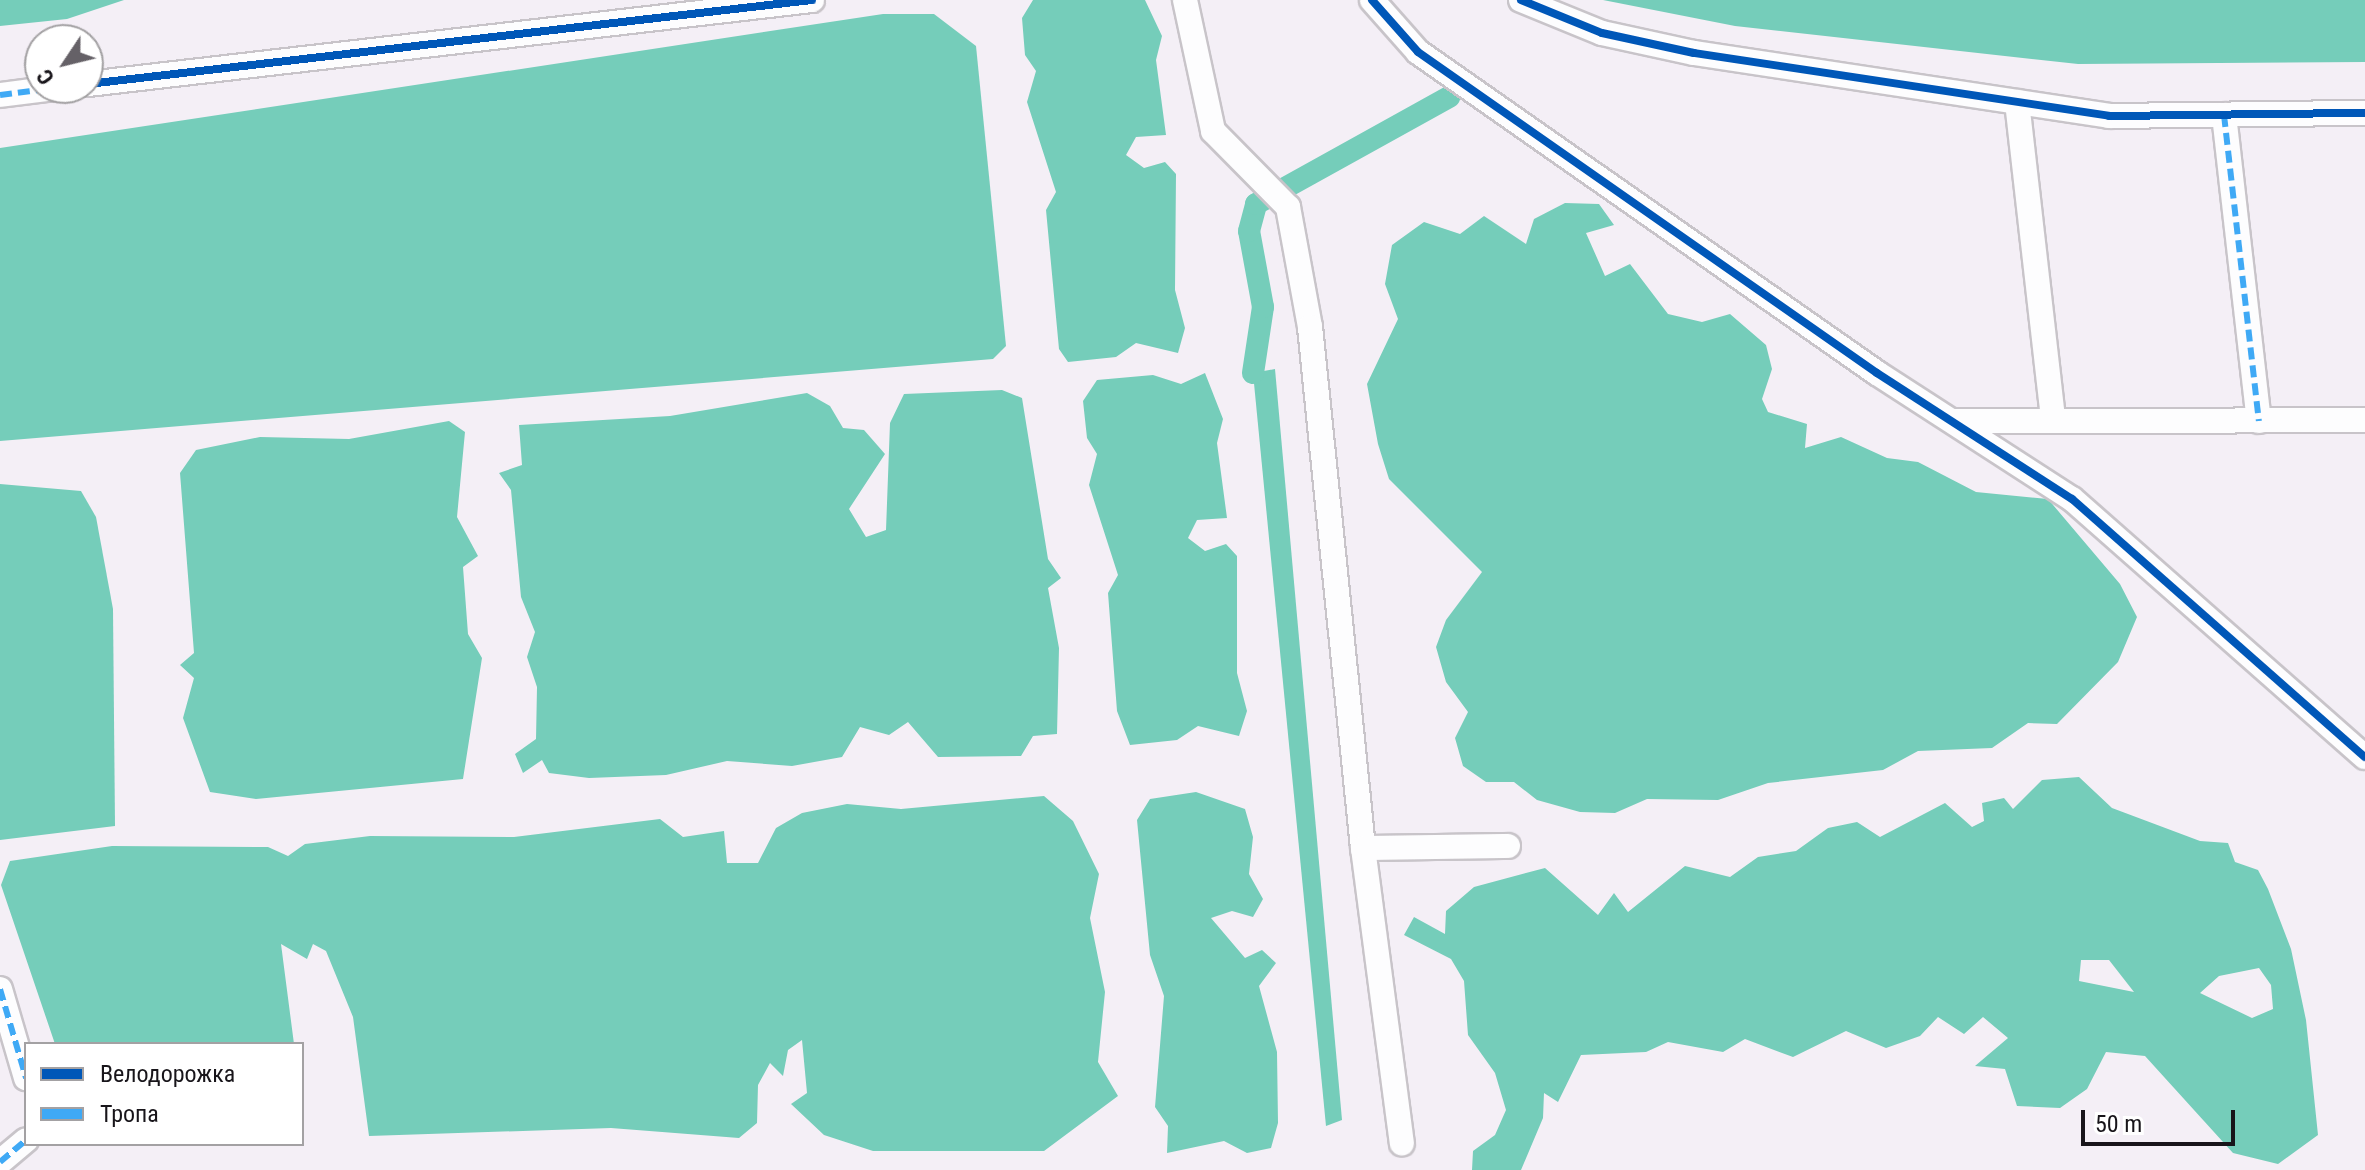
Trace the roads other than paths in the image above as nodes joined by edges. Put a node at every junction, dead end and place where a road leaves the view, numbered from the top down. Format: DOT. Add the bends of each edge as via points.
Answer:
graph roads {
  1 [pos="812,0"];
  2 [pos="1185,0"];
  3 [pos="1372,0"];
  4 [pos="1521,0"];
  5 [pos="104,82"];
  6 [pos="24,92"];
  7 [pos="0,95"];
  8 [pos="2017,102"];
  9 [pos="2365,113"];
  10 [pos="2224,115"];
  11 [pos="2053,418"];
  12 [pos="2365,420"];
  13 [pos="1953,421"];
  14 [pos="2259,421"];
  15 [pos="2365,757"];
  16 [pos="1508,846"];
  17 [pos="1363,848"];
  18 [pos="0,989"];
  19 [pos="24,1071"];
  20 [pos="24,1142"];
  21 [pos="1402,1143"];
  22 [pos="0,1162"];
  1 -- 5 [label="street"];
  2 -- 17 [label="street" via="1213,131 1288,207 1310,327"];
  3 -- 13 [label="street" via="1418,52"];
  4 -- 8 [label="street" via="1602,33 1694,53"];
  6 -- 7 [label="street"];
  8 -- 10 [label="street" via="2109,116"];
  8 -- 11 [label="street"];
  9 -- 10 [label="street"];
  10 -- 14 [label="street"];
  11 -- 13 [label="street"];
  11 -- 14 [label="street"];
  12 -- 14 [label="street"];
  13 -- 15 [label="street" via="2072,499"];
  16 -- 17 [label="street"];
  17 -- 21 [label="street"];
  18 -- 19 [label="street"];
  20 -- 22 [label="street"];
}
